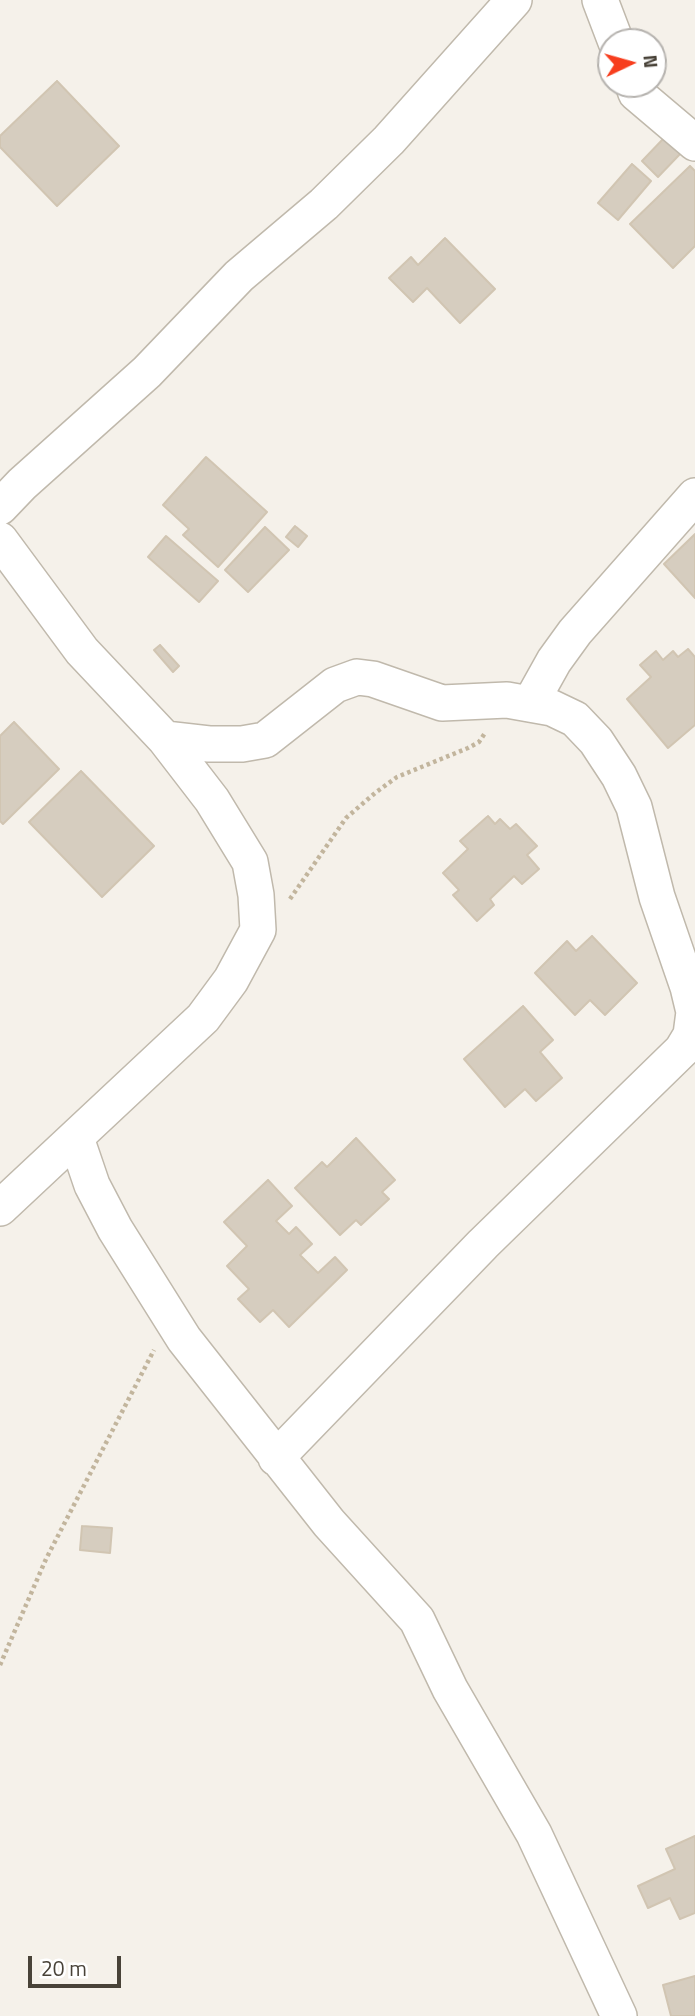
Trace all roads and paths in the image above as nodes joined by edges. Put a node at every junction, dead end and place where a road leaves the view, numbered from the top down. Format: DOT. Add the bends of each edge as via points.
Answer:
graph roads {
  1 [pos="514,0"];
  2 [pos="600,0"];
  3 [pos="611,28"];
  4 [pos="642,98"];
  5 [pos="695,144"];
  6 [pos="695,496"];
  7 [pos="0,508"];
  8 [pos="0,540"];
  9 [pos="518,702"];
  10 [pos="165,739"];
  11 [pos="258,930"];
  12 [pos="76,1138"];
  13 [pos="0,1208"];
  14 [pos="170,1318"];
  15 [pos="276,1458"];
  16 [pos="0,1665"];
  17 [pos="619,2016"];
  1 -- 7 [label="street" via="333,195 239,276 147,372"];
  2 -- 3 [label="street"];
  4 -- 5 [label="street"];
  6 -- 9 [label="street"];
  8 -- 10 [label="street" via="82,651"];
  9 -- 10 [label="street" via="442,703 357,677 335,685 265,740 209,744"];
  9 -- 11 [label="path" via="493,717 479,742 374,793 346,818 289,900"];
  9 -- 15 [label="street" via="552,708 575,719 619,776 634,807 657,897 688,987 694,1012 691,1035 682,1050 483,1244"];
  10 -- 11 [label="street" via="212,800 250,862"];
  11 -- 12 [label="street" via="231,980 202,1018"];
  12 -- 13 [label="street"];
  12 -- 14 [label="street" via="92,1185"];
  14 -- 15 [label="street"];
  14 -- 16 [label="path" via="46,1559"];
  15 -- 17 [label="street" via="417,1620 450,1689 534,1834"];
}
